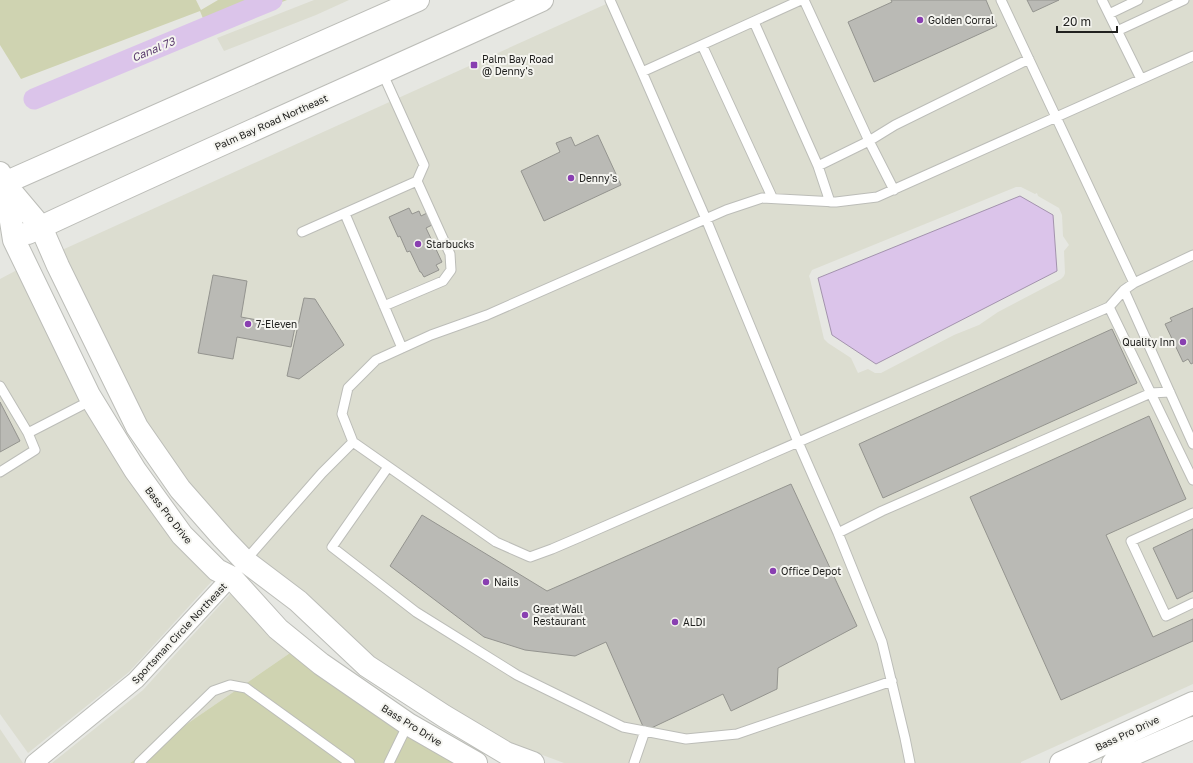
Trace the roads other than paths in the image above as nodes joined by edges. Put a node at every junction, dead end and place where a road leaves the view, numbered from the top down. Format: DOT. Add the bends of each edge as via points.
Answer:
graph roads {
  1 [pos="418,0"];
  2 [pos="610,0"];
  3 [pos="803,0"];
  4 [pos="1001,0"];
  5 [pos="1102,0"];
  6 [pos="1138,0"];
  7 [pos="1184,0"];
  8 [pos="535,2"];
  9 [pos="1109,14"];
  10 [pos="754,22"];
  11 [pos="1117,31"];
  12 [pos="702,45"];
  13 [pos="1193,56"];
  14 [pos="1029,59"];
  15 [pos="382,72"];
  16 [pos="642,72"];
  17 [pos="1141,79"];
  18 [pos="1056,117"];
  19 [pos="869,141"];
  20 [pos="818,166"];
  21 [pos="1,180"];
  22 [pos="416,181"];
  23 [pos="894,190"];
  24 [pos="772,197"];
  25 [pos="830,202"];
  26 [pos="345,214"];
  27 [pos="706,219"];
  28 [pos="41,227"];
  29 [pos="302,232"];
  30 [pos="7,243"];
  31 [pos="1193,255"];
  32 [pos="1134,283"];
  33 [pos="1124,290"];
  34 [pos="384,306"];
  35 [pos="1109,307"];
  36 [pos="402,348"];
  37 [pos="0,386"];
  38 [pos="1170,392"];
  39 [pos="1151,393"];
  40 [pos="92,400"];
  41 [pos="28,433"];
  42 [pos="353,442"];
  43 [pos="798,442"];
  44 [pos="1193,444"];
  45 [pos="388,467"];
  46 [pos="0,472"];
  47 [pos="1193,480"];
  48 [pos="1193,512"];
  49 [pos="838,533"];
  50 [pos="238,569"];
  51 [pos="1193,603"];
  52 [pos="892,681"];
  53 [pos="1193,703"];
  54 [pos="408,724"];
  55 [pos="1193,728"];
  56 [pos="645,731"];
  57 [pos="34,763"];
  58 [pos="138,763"];
  59 [pos="350,763"];
  60 [pos="389,763"];
  61 [pos="476,763"];
  62 [pos="533,763"];
  63 [pos="634,763"];
  64 [pos="910,763"];
  65 [pos="1061,763"];
  66 [pos="1112,763"];
  1 -- 21 [label="street"];
  2 -- 16 [label="lane"];
  3 -- 10 [label="lane"];
  3 -- 19 [label="lane"];
  4 -- 14 [label="lane"];
  5 -- 9 [label="lane"];
  6 -- 9 [label="lane"];
  7 -- 11 [label="lane"];
  8 -- 15 [label="street, Palm Bay Road Northeast"];
  9 -- 11 [label="lane"];
  10 -- 12 [label="lane"];
  10 -- 20 [label="lane"];
  11 -- 17 [label="lane"];
  12 -- 16 [label="lane"];
  12 -- 24 [label="lane"];
  13 -- 17 [label="lane"];
  14 -- 18 [label="lane"];
  14 -- 19 [label="lane" via="894,125"];
  15 -- 22 [label="lane" via="424,165"];
  15 -- 28 [label="street, Palm Bay Road Northeast"];
  16 -- 27 [label="lane"];
  17 -- 18 [label="lane"];
  18 -- 23 [label="lane"];
  18 -- 32 [label="lane"];
  19 -- 20 [label="lane"];
  19 -- 23 [label="lane"];
  20 -- 25 [label="lane"];
  21 -- 28 [label="street, Bass Pro Drive"];
  21 -- 30 [label="street, Bass Pro Drive"];
  22 -- 26 [label="lane"];
  22 -- 34 [label="lane" via="450,254 451,270 443,281"];
  23 -- 25 [label="lane" via="877,197"];
  24 -- 25 [label="lane"];
  24 -- 27 [label="lane" via="762,198"];
  26 -- 29 [label="lane"];
  26 -- 34 [label="lane"];
  27 -- 36 [label="lane" via="487,315"];
  27 -- 43 [label="lane"];
  28 -- 30 [label="street, Palm Bay Road Northeast"];
  28 -- 50 [label="street, Bass Pro Drive" via="137,427"];
  30 -- 40 [label="street, Bass Pro Drive"];
  31 -- 32 [label="lane"];
  32 -- 33 [label="lane"];
  33 -- 35 [label="lane"];
  33 -- 38 [label="lane"];
  34 -- 36 [label="lane"];
  35 -- 39 [label="lane"];
  35 -- 43 [label="lane"];
  36 -- 42 [label="lane" via="376,360 348,388 342,414"];
  37 -- 41 [label="lane"];
  38 -- 39 [label="lane"];
  38 -- 44 [label="lane"];
  39 -- 47 [label="lane"];
  39 -- 49 [label="lane" via="882,511"];
  40 -- 41 [label="lane"];
  40 -- 50 [label="street, Bass Pro Drive" via="135,470 182,535 217,570"];
  41 -- 46 [label="lane" via="35,450"];
  42 -- 45 [label="lane"];
  42 -- 50 [label="lane" via="322,473"];
  43 -- 45 [label="lane" via="530,557 496,542"];
  43 -- 49 [label="lane"];
  45 -- 56 [label="lane" via="332,547 416,612 517,675 623,727"];
  48 -- 51 [label="lane" via="1132,541 1166,616"];
  49 -- 52 [label="lane" via="882,642"];
  50 -- 54 [label="street, Bass Pro Drive" via="278,629 321,664"];
  50 -- 57 [label="street, Sportsman Circle Northeast" via="136,680"];
  50 -- 62 [label="street, Bass Pro Drive" via="298,601 367,666 506,753"];
  52 -- 56 [label="lane" via="737,734 686,738"];
  52 -- 64 [label="lane"];
  53 -- 65 [label="street, Bass Pro Drive"];
  54 -- 60 [label="lane"];
  54 -- 61 [label="street, Bass Pro Drive"];
  55 -- 66 [label="street"];
  56 -- 63 [label="lane"];
  58 -- 59 [label="lane" via="213,691 230,685 246,688"];
}
